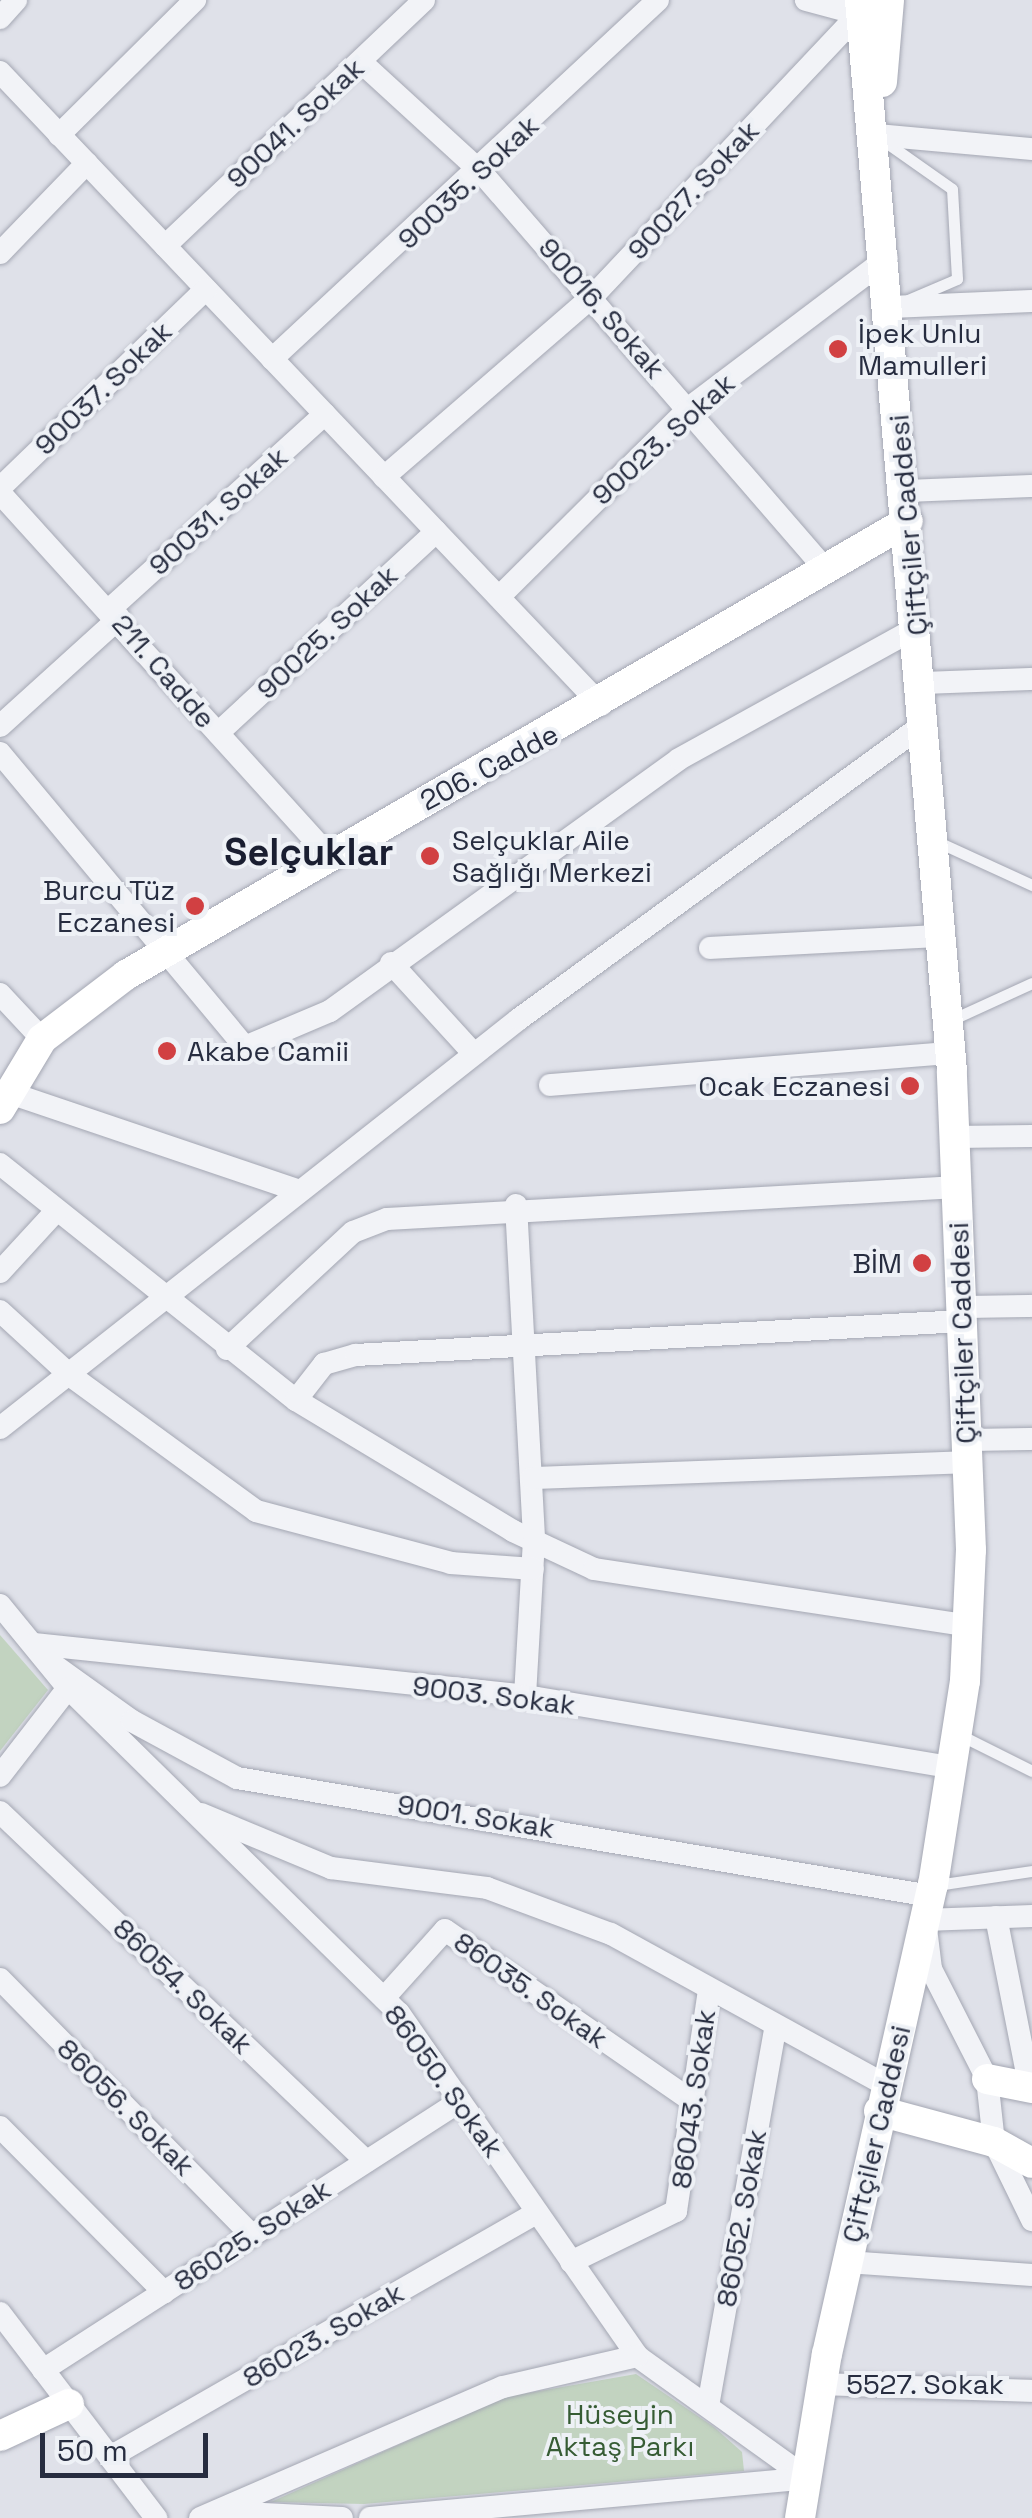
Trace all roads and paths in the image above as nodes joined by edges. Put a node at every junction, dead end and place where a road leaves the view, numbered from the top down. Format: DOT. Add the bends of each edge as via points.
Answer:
graph roads {
  1 [pos="16,0"];
  2 [pos="195,0"];
  3 [pos="424,0"];
  4 [pos="658,0"];
  5 [pos="806,0"];
  6 [pos="889,0"];
  7 [pos="860,7"];
  8 [pos="0,18"];
  9 [pos="360,62"];
  10 [pos="0,72"];
  11 [pos="60,134"];
  12 [pos="877,135"];
  13 [pos="1032,149"];
  14 [pos="87,163"];
  15 [pos="482,173"];
  16 [pos="165,246"];
  17 [pos="0,252"];
  18 [pos="886,258"];
  19 [pos="206,289"];
  20 [pos="593,296"];
  21 [pos="1032,300"];
  22 [pos="890,307"];
  23 [pos="272,358"];
  24 [pos="689,408"];
  25 [pos="325,414"];
  26 [pos="384,477"];
  27 [pos="1032,486"];
  28 [pos="0,490"];
  29 [pos="906,506"];
  30 [pos="436,532"];
  31 [pos="826,570"];
  32 [pos="498,597"];
  33 [pos="114,614"];
  34 [pos="916,628"];
  35 [pos="1032,678"];
  36 [pos="921,683"];
  37 [pos="601,705"];
  38 [pos="924,724"];
  39 [pos="0,726"];
  40 [pos="218,733"];
  41 [pos="0,752"];
  42 [pos="933,839"];
  43 [pos="326,853"];
  44 [pos="1032,885"];
  45 [pos="941,936"];
  46 [pos="710,948"];
  47 [pos="170,952"];
  48 [pos="391,963"];
  49 [pos="1032,983"];
  50 [pos="0,994"];
  51 [pos="948,1021"];
  52 [pos="42,1039"];
  53 [pos="950,1052"];
  54 [pos="474,1054"];
  55 [pos="550,1084"];
  56 [pos="5,1101"];
  57 [pos="1032,1136"];
  58 [pos="954,1137"];
  59 [pos="0,1164"];
  60 [pos="956,1187"];
  61 [pos="299,1191"];
  62 [pos="516,1205"];
  63 [pos="57,1210"];
  64 [pos="0,1272"];
  65 [pos="164,1297"];
  66 [pos="1032,1306"];
  67 [pos="0,1311"];
  68 [pos="962,1314"];
  69 [pos="526,1342"];
  70 [pos="227,1349"];
  71 [pos="71,1376"];
  72 [pos="296,1400"];
  73 [pos="0,1428"];
  74 [pos="1032,1439"];
  75 [pos="967,1451"];
  76 [pos="532,1478"];
  77 [pos="534,1540"];
  78 [pos="533,1569"];
  79 [pos="0,1605"];
  80 [pos="966,1625"];
  81 [pos="34,1644"];
  82 [pos="52,1662"];
  83 [pos="68,1688"];
  84 [pos="525,1696"];
  85 [pos="956,1733"];
  86 [pos="951,1767"];
  87 [pos="1032,1771"];
  88 [pos="0,1776"];
  89 [pos="184,1806"];
  90 [pos="0,1812"];
  91 [pos="1032,1871"];
  92 [pos="929,1900"];
  93 [pos="1032,1916"];
  94 [pos="996,1917"];
  95 [pos="0,1979"];
  96 [pos="710,1991"];
  97 [pos="384,1998"];
  98 [pos="774,2030"];
  99 [pos="987,2080"];
  100 [pos="1031,2088"];
  101 [pos="883,2098"];
  102 [pos="460,2101"];
  103 [pos="692,2102"];
  104 [pos="0,2127"];
  105 [pos="994,2142"];
  106 [pos="366,2161"];
  107 [pos="1032,2164"];
  108 [pos="537,2212"];
  109 [pos="1032,2220"];
  110 [pos="252,2235"];
  111 [pos="572,2262"];
  112 [pos="848,2262"];
  113 [pos="1032,2276"];
  114 [pos="164,2292"];
  115 [pos="0,2313"];
  116 [pos="637,2356"];
  117 [pos="43,2370"];
  118 [pos="822,2384"];
  119 [pos="1030,2388"];
  120 [pos="69,2404"];
  121 [pos="708,2406"];
  122 [pos="0,2436"];
  123 [pos="110,2457"];
  124 [pos="806,2478"];
  125 [pos="509,2511"];
  126 [pos="210,2515"];
  127 [pos="153,2517"];
  128 [pos="342,2518"];
  129 [pos="370,2518"];
  130 [pos="800,2518"];
  1 -- 8 [label="street"];
  2 -- 11 [label="street"];
  3 -- 9 [label="street, 90041. Sokak"];
  4 -- 15 [label="street, 90035. Sokak"];
  5 -- 7 [label="street"];
  6 -- 12 [label="street, Çiftçiler Caddesi"];
  7 -- 12 [label="street, Çiftçiler Caddesi"];
  7 -- 20 [label="street, 90027. Sokak"];
  9 -- 15 [label="street, 90016. Sokak"];
  9 -- 16 [label="street, 90041. Sokak"];
  10 -- 11 [label="street"];
  11 -- 14 [label="street"];
  12 -- 13 [label="street"];
  12 -- 18 [label="street, Çiftçiler Caddesi"];
  12 -- 22 [label="lane" via="952,189 957,280"];
  14 -- 16 [label="street"];
  14 -- 17 [label="street"];
  15 -- 20 [label="street, 90016. Sokak"];
  15 -- 23 [label="street, 90035. Sokak"];
  16 -- 19 [label="street"];
  18 -- 22 [label="street, Çiftçiler Caddesi"];
  18 -- 24 [label="street, 90023. Sokak"];
  19 -- 23 [label="street"];
  19 -- 28 [label="street, 90037. Sokak"];
  20 -- 24 [label="street, 90016. Sokak"];
  20 -- 26 [label="street, 90027. Sokak"];
  21 -- 22 [label="street"];
  22 -- 29 [label="street, Çiftçiler Caddesi"];
  23 -- 25 [label="street"];
  24 -- 31 [label="street, 90016. Sokak"];
  24 -- 32 [label="street, 90023. Sokak"];
  25 -- 26 [label="street"];
  25 -- 33 [label="street, 90031. Sokak"];
  26 -- 30 [label="street"];
  27 -- 29 [label="street"];
  28 -- 33 [label="street, 211. Cadde"];
  29 -- 31 [label="street, 206. Cadde"];
  29 -- 34 [label="street, Çiftçiler Caddesi"];
  30 -- 32 [label="street"];
  30 -- 40 [label="street, 90025. Sokak"];
  31 -- 37 [label="street, 206. Cadde"];
  32 -- 37 [label="street"];
  33 -- 39 [label="street, 90031. Sokak"];
  33 -- 40 [label="street, 211. Cadde"];
  34 -- 36 [label="street, Çiftçiler Caddesi"];
  34 -- 48 [label="street" via="679,759"];
  35 -- 36 [label="street"];
  36 -- 38 [label="street, Çiftçiler Caddesi"];
  37 -- 43 [label="street, 206. Cadde"];
  38 -- 42 [label="street, Çiftçiler Caddesi"];
  38 -- 54 [label="street"];
  40 -- 43 [label="street, 211. Cadde"];
  41 -- 47 [label="street"];
  42 -- 44 [label="lane"];
  42 -- 45 [label="street, Çiftçiler Caddesi"];
  43 -- 47 [label="street, 206. Cadde"];
  45 -- 46 [label="street"];
  45 -- 51 [label="street, Çiftçiler Caddesi"];
  47 -- 48 [label="street" via="245,1047 330,1010"];
  47 -- 52 [label="street, 206. Cadde"];
  48 -- 54 [label="street"];
  49 -- 51 [label="lane"];
  50 -- 52 [label="street"];
  51 -- 53 [label="street, Çiftçiler Caddesi"];
  52 -- 56 [label="street, 206. Cadde"];
  53 -- 55 [label="street"];
  53 -- 58 [label="street, Çiftçiler Caddesi"];
  54 -- 61 [label="street"];
  56 -- 61 [label="street"];
  57 -- 58 [label="street"];
  58 -- 60 [label="street, Çiftçiler Caddesi"];
  59 -- 63 [label="street"];
  60 -- 62 [label="street"];
  60 -- 68 [label="street, Çiftçiler Caddesi"];
  61 -- 65 [label="street"];
  62 -- 69 [label="street"];
  62 -- 70 [label="street" via="387,1219 354,1232"];
  63 -- 64 [label="street"];
  63 -- 65 [label="street"];
  65 -- 70 [label="street"];
  65 -- 71 [label="street"];
  66 -- 68 [label="street"];
  67 -- 71 [label="street"];
  68 -- 69 [label="street"];
  68 -- 75 [label="street, Çiftçiler Caddesi"];
  69 -- 72 [label="street" via="356,1355 324,1364"];
  69 -- 76 [label="street"];
  70 -- 72 [label="street"];
  71 -- 73 [label="street"];
  71 -- 78 [label="street" via="256,1512 451,1564"];
  72 -- 77 [label="street"];
  74 -- 75 [label="street"];
  75 -- 76 [label="street"];
  75 -- 80 [label="street, Çiftçiler Caddesi"];
  76 -- 77 [label="street"];
  77 -- 78 [label="street"];
  77 -- 80 [label="street" via="594,1569"];
  78 -- 84 [label="street"];
  79 -- 81 [label="street"];
  80 -- 85 [label="street, Çiftçiler Caddesi"];
  81 -- 82 [label="street"];
  81 -- 84 [label="street, 9003. Sokak"];
  82 -- 83 [label="street, 86050. Sokak"];
  82 -- 92 [label="street, 9001. Sokak" via="132,1721 237,1778"];
  83 -- 88 [label="street"];
  83 -- 89 [label="street, 86050. Sokak"];
  84 -- 86 [label="street, 9003. Sokak"];
  85 -- 86 [label="street, Çiftçiler Caddesi"];
  85 -- 87 [label="lane"];
  86 -- 92 [label="street, Çiftçiler Caddesi"];
  89 -- 96 [label="street" via="331,1868 487,1888 610,1934"];
  89 -- 97 [label="street, 86050. Sokak"];
  90 -- 106 [label="street, 86054. Sokak"];
  91 -- 92 [label="lane"];
  92 -- 94 [label="street, 9001. Sokak"];
  92 -- 99 [label="street" via="931,1969"];
  92 -- 101 [label="street, Çiftçiler Caddesi"];
  93 -- 94 [label="street, 9001. Sokak"];
  94 -- 100 [label="street"];
  95 -- 110 [label="street, 86056. Sokak"];
  96 -- 98 [label="street"];
  96 -- 103 [label="street, 86043. Sokak"];
  97 -- 102 [label="street, 86050. Sokak"];
  97 -- 103 [label="street, 86035. Sokak" via="444,1930"];
  98 -- 101 [label="street"];
  98 -- 121 [label="street, 86052. Sokak"];
  99 -- 100 [label="street"];
  99 -- 105 [label="street"];
  101 -- 105 [label="street"];
  101 -- 112 [label="street, Çiftçiler Caddesi"];
  102 -- 106 [label="street, 86025. Sokak"];
  102 -- 108 [label="street, 86050. Sokak"];
  103 -- 111 [label="street, 86043. Sokak" via="676,2211"];
  104 -- 114 [label="street"];
  105 -- 107 [label="street"];
  105 -- 109 [label="street"];
  106 -- 110 [label="street, 86025. Sokak"];
  108 -- 111 [label="street, 86050. Sokak"];
  108 -- 123 [label="street, 86023. Sokak"];
  110 -- 114 [label="street, 86025. Sokak"];
  111 -- 116 [label="street, 86050. Sokak"];
  112 -- 113 [label="street"];
  112 -- 118 [label="street, Çiftçiler Caddesi"];
  114 -- 117 [label="street, 86025. Sokak"];
  115 -- 117 [label="street"];
  116 -- 121 [label="street, 86050. Sokak"];
  116 -- 126 [label="street" via="503,2388"];
  117 -- 120 [label="street"];
  118 -- 119 [label="street, 5527. Sokak"];
  118 -- 124 [label="street, Çiftçiler Caddesi"];
  120 -- 122 [label="street"];
  120 -- 123 [label="street"];
  121 -- 124 [label="street, 86050. Sokak"];
  123 -- 127 [label="street"];
  124 -- 125 [label="street"];
  124 -- 130 [label="street, Çiftçiler Caddesi"];
  125 -- 129 [label="street"];
  126 -- 128 [label="street"];
}
